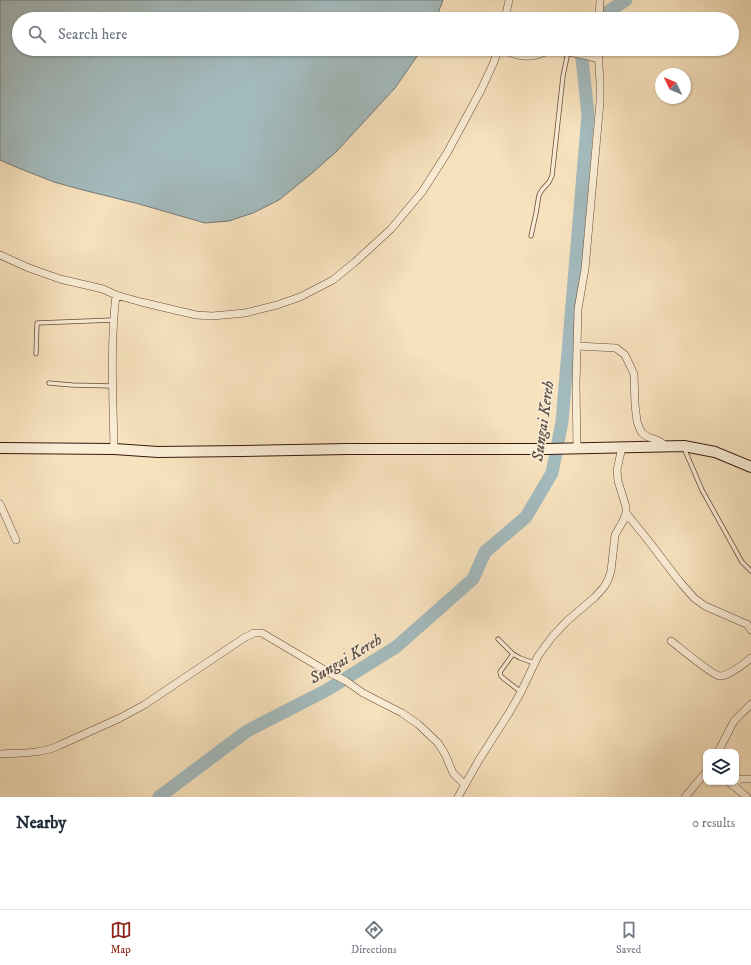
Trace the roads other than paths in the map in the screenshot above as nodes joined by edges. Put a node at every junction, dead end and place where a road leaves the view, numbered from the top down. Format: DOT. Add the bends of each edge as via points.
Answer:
graph roads {
  1 [pos="509,0"];
  2 [pos="600,0"];
  3 [pos="507,12"];
  4 [pos="600,12"];
  5 [pos="496,56"];
  6 [pos="567,56"];
  7 [pos="590,56"];
  8 [pos="598,58"];
  9 [pos="531,236"];
  10 [pos="0,254"];
  11 [pos="116,295"];
  12 [pos="114,320"];
  13 [pos="577,346"];
  14 [pos="36,354"];
  15 [pos="49,383"];
  16 [pos="112,386"];
  17 [pos="668,446"];
  18 [pos="684,446"];
  19 [pos="622,447"];
  20 [pos="0,448"];
  21 [pos="577,448"];
  22 [pos="114,449"];
  23 [pos="751,467"];
  24 [pos="0,504"];
  25 [pos="626,513"];
  26 [pos="16,540"];
  27 [pos="751,571"];
  28 [pos="751,630"];
  29 [pos="498,639"];
  30 [pos="671,641"];
  31 [pos="513,654"];
  32 [pos="751,658"];
  33 [pos="534,663"];
  34 [pos="521,692"];
  35 [pos="751,704"];
  36 [pos="720,749"];
  37 [pos="0,754"];
  38 [pos="703,776"];
  39 [pos="751,779"];
  40 [pos="739,780"];
  41 [pos="465,785"];
  42 [pos="732,785"];
  43 [pos="458,797"];
  44 [pos="685,797"];
  45 [pos="747,797"];
  1 -- 3 [label="street"];
  2 -- 4 [label="street"];
  5 -- 11 [label="street" via="453,142 422,192 391,229 333,280 285,303 245,313 212,316 196,315"];
  6 -- 9 [label="lane" via="552,176 539,195"];
  7 -- 8 [label="street"];
  8 -- 13 [label="street" via="600,102 585,269 578,309"];
  10 -- 11 [label="street" via="60,279 103,289"];
  11 -- 12 [label="street"];
  12 -- 14 [label="lane" via="38,323"];
  12 -- 16 [label="street"];
  13 -- 17 [label="street" via="616,348 625,355 634,374 639,427 648,437"];
  13 -- 21 [label="street"];
  15 -- 16 [label="lane"];
  16 -- 22 [label="street"];
  17 -- 18 [label="street"];
  17 -- 19 [label="street"];
  18 -- 23 [label="street" via="715,452"];
  18 -- 27 [label="lane" via="702,490 742,562"];
  19 -- 21 [label="street"];
  19 -- 25 [label="street" via="617,470"];
  20 -- 22 [label="street"];
  21 -- 22 [label="street" via="356,448 158,452"];
  24 -- 26 [label="street"];
  25 -- 28 [label="street" via="694,598 705,606 747,624"];
  25 -- 33 [label="street" via="615,536 611,572 606,584 552,637"];
  29 -- 31 [label="lane"];
  30 -- 32 [label="street" via="719,676 736,670"];
  31 -- 33 [label="lane"];
  31 -- 34 [label="lane" via="500,672 503,678"];
  33 -- 34 [label="street"];
  34 -- 41 [label="street"];
  35 -- 36 [label="street" via="734,721"];
  37 -- 41 [label="street" via="52,749 120,718 160,695 244,638 254,633 262,633 422,726 438,743 453,773"];
  38 -- 44 [label="street"];
  39 -- 40 [label="street"];
  41 -- 43 [label="street"];
  42 -- 45 [label="street"];
}
